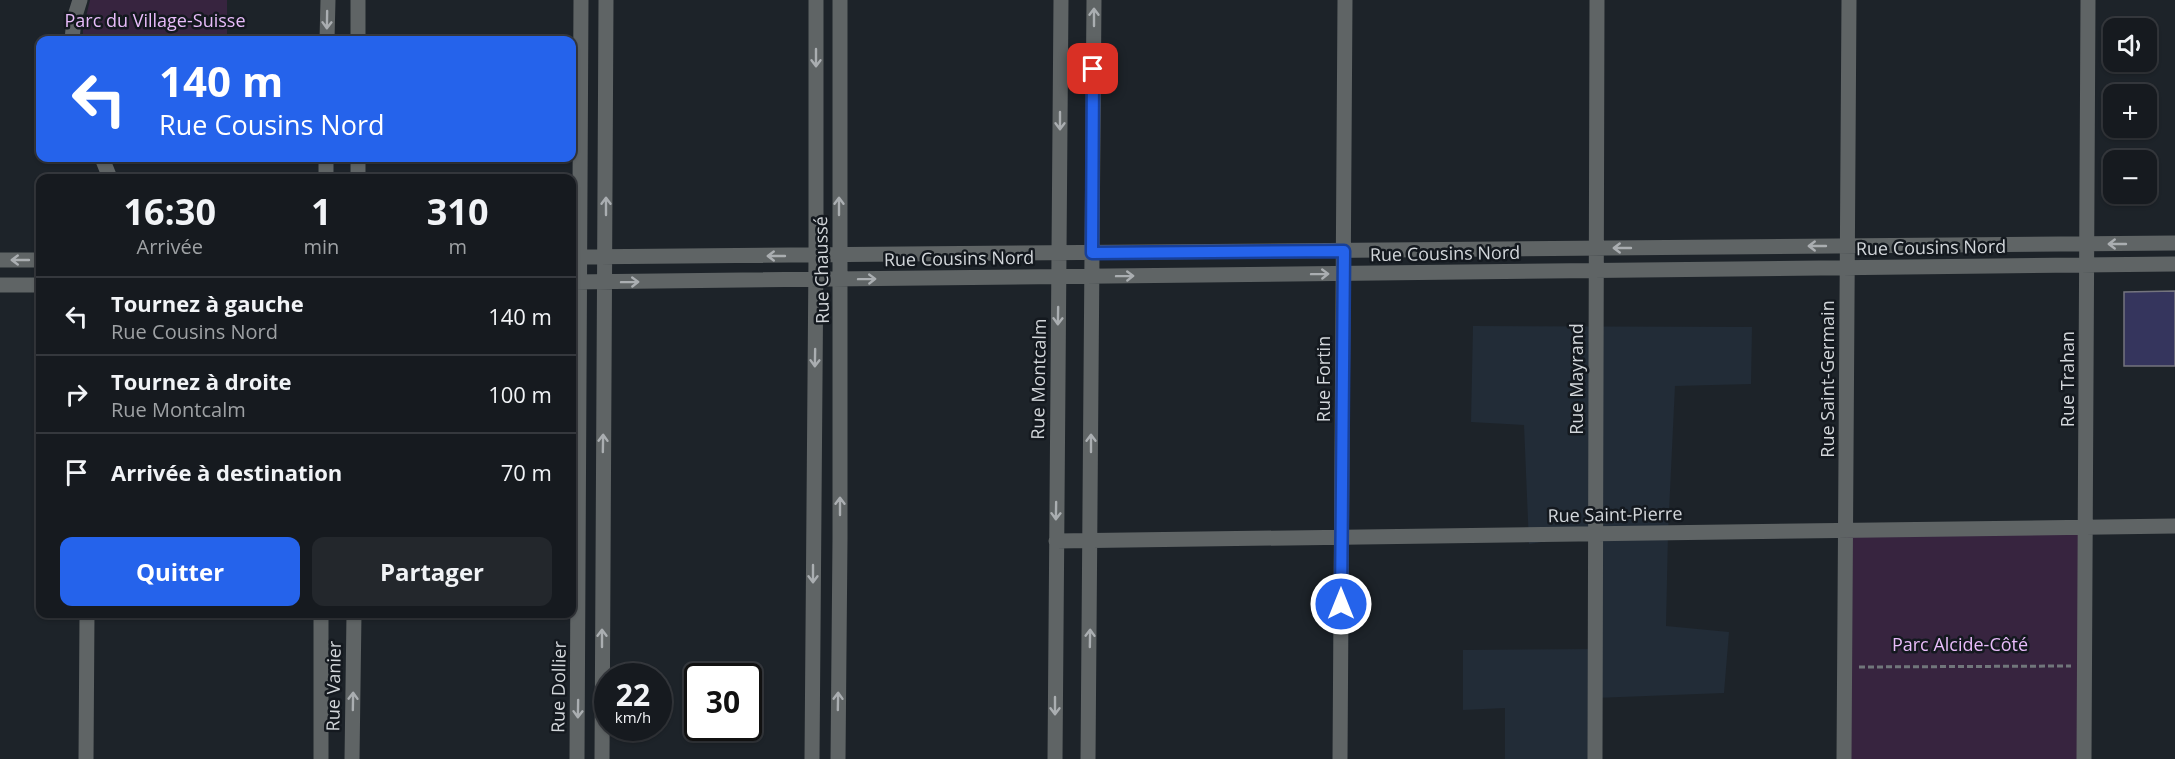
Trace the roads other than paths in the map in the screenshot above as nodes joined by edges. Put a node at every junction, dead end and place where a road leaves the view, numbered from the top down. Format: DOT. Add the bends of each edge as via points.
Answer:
graph roads {
  1 [pos="80,0"];
  2 [pos="328,0"];
  3 [pos="358,0"];
  4 [pos="581,0"];
  5 [pos="606,0"];
  6 [pos="816,0"];
  7 [pos="840,0"];
  8 [pos="1061,0"];
  9 [pos="1094,0"];
  10 [pos="1345,0"];
  11 [pos="1597,0"];
  12 [pos="1849,0"];
  13 [pos="2088,0"];
  14 [pos="72,36"];
  15 [pos="327,36"];
  16 [pos="358,36"];
  17 [pos="2175,243"];
  18 [pos="2087,244"];
  19 [pos="1848,246"];
  20 [pos="1596,248"];
  21 [pos="1344,251"];
  22 [pos="1059,253"];
  23 [pos="1092,253"];
  24 [pos="816,255"];
  25 [pos="839,255"];
  26 [pos="576,257"];
  27 [pos="606,257"];
  28 [pos="0,260"];
  29 [pos="36,260"];
  30 [pos="2175,264"];
  31 [pos="2086,265"];
  32 [pos="1847,267"];
  33 [pos="1596,270"];
  34 [pos="1343,273"];
  35 [pos="1059,276"];
  36 [pos="1091,276"];
  37 [pos="816,279"];
  38 [pos="841,279"];
  39 [pos="576,282"];
  40 [pos="605,282"];
  41 [pos="0,285"];
  42 [pos="36,285"];
  43 [pos="2175,526"];
  44 [pos="2085,527"];
  45 [pos="1846,530"];
  46 [pos="1595,534"];
  47 [pos="1342,537"];
  48 [pos="813,539"];
  49 [pos="840,539"];
  50 [pos="1056,541"];
  51 [pos="1091,541"];
  52 [pos="579,544"];
  53 [pos="602,544"];
  54 [pos="87,618"];
  55 [pos="321,618"];
  56 [pos="354,618"];
  57 [pos="86,759"];
  58 [pos="321,759"];
  59 [pos="352,759"];
  60 [pos="577,759"];
  61 [pos="602,759"];
  62 [pos="812,759"];
  63 [pos="838,759"];
  64 [pos="1055,759"];
  65 [pos="1088,759"];
  66 [pos="1340,759"];
  67 [pos="1594,759"];
  68 [pos="1845,759"];
  69 [pos="2084,759"];
  1 -- 14 [label="street"];
  2 -- 15 [label="street, one-way"];
  3 -- 16 [label="street"];
  4 -- 26 [label="street, Rue Dollier"];
  27 -- 5 [label="street, one-way"];
  6 -- 24 [label="street, Rue Chaussé, one-way"];
  25 -- 7 [label="street, Rue Chaussé, one-way"];
  8 -- 22 [label="street, Rue Montcalm, one-way"];
  23 -- 9 [label="street, one-way"];
  10 -- 21 [label="street, Rue Fortin"];
  11 -- 20 [label="street, Rue Mayrand"];
  12 -- 19 [label="street, Rue Saint-Germain"];
  13 -- 18 [label="street, Rue Trahan"];
  17 -- 18 [label="street, Rue Cousins Nord, one-way"];
  18 -- 19 [label="street, Rue Cousins Nord"];
  18 -- 31 [label="street, Rue Trahan"];
  19 -- 20 [label="street, Rue Cousins Nord, one-way"];
  19 -- 32 [label="street, Rue Saint-Germain"];
  20 -- 21 [label="street, Rue Cousins Nord"];
  20 -- 33 [label="street, Rue Mayrand"];
  21 -- 23 [label="street, Rue Cousins Nord"];
  21 -- 34 [label="street, Rue Fortin"];
  22 -- 23 [label="street, Rue Cousins Nord"];
  22 -- 25 [label="street, Rue Cousins Nord"];
  22 -- 35 [label="street, Rue Montcalm"];
  23 -- 36 [label="street"];
  24 -- 25 [label="street, Rue Cousins Nord"];
  24 -- 27 [label="street, Rue Cousins Nord, one-way"];
  24 -- 37 [label="street, Rue Chaussé"];
  25 -- 38 [label="street, Rue Chaussé"];
  26 -- 27 [label="street, Rue Cousins Nord"];
  26 -- 39 [label="street, Rue Dollier"];
  27 -- 40 [label="street"];
  29 -- 28 [label="street, one-way"];
  30 -- 31 [label="street, Rue Cousins Nord"];
  31 -- 32 [label="street, Rue Cousins Nord"];
  31 -- 44 [label="street, Rue Trahan"];
  32 -- 33 [label="street, Rue Cousins Nord"];
  32 -- 45 [label="street, Rue Saint-Germain"];
  33 -- 34 [label="street, Rue Cousins Nord"];
  33 -- 46 [label="street, Rue Mayrand"];
  36 -- 34 [label="street, Rue Cousins Nord, one-way"];
  34 -- 47 [label="street, Rue Fortin"];
  35 -- 36 [label="street, Rue Cousins Nord"];
  38 -- 35 [label="street, Rue Cousins Nord, one-way"];
  35 -- 50 [label="street, Rue Montcalm, one-way"];
  51 -- 36 [label="street, one-way"];
  37 -- 38 [label="street, Rue Cousins Nord"];
  40 -- 37 [label="street, Rue Cousins Nord, one-way"];
  37 -- 48 [label="street, Rue Chaussé, one-way"];
  49 -- 38 [label="street, Rue Chaussé, one-way"];
  39 -- 40 [label="street, Rue Cousins Nord"];
  39 -- 52 [label="street, Rue Dollier"];
  53 -- 40 [label="street, one-way"];
  41 -- 42 [label="street"];
  43 -- 44 [label="street, Rue Saint-Pierre"];
  44 -- 45 [label="street, Rue Saint-Pierre"];
  44 -- 69 [label="street, Rue Trahan"];
  45 -- 46 [label="street, Rue Saint-Pierre"];
  45 -- 68 [label="street, Rue Saint-Germain"];
  46 -- 47 [label="street, Rue Saint-Pierre"];
  46 -- 67 [label="street, Rue Mayrand"];
  47 -- 51 [label="street, Rue Saint-Pierre"];
  47 -- 66 [label="street, Rue Fortin"];
  48 -- 49 [label="street"];
  48 -- 62 [label="street, Rue Chaussé, one-way"];
  63 -- 49 [label="street, Rue Chaussé, one-way"];
  50 -- 51 [label="street, Rue Saint-Pierre"];
  50 -- 64 [label="street, Rue Montcalm, one-way"];
  65 -- 51 [label="street, one-way"];
  52 -- 53 [label="street"];
  52 -- 60 [label="street, Rue Dollier, one-way"];
  61 -- 53 [label="street, one-way"];
  54 -- 57 [label="street"];
  55 -- 58 [label="street, Rue Vanier"];
  59 -- 56 [label="street, Rue Vanier, one-way"];
}
